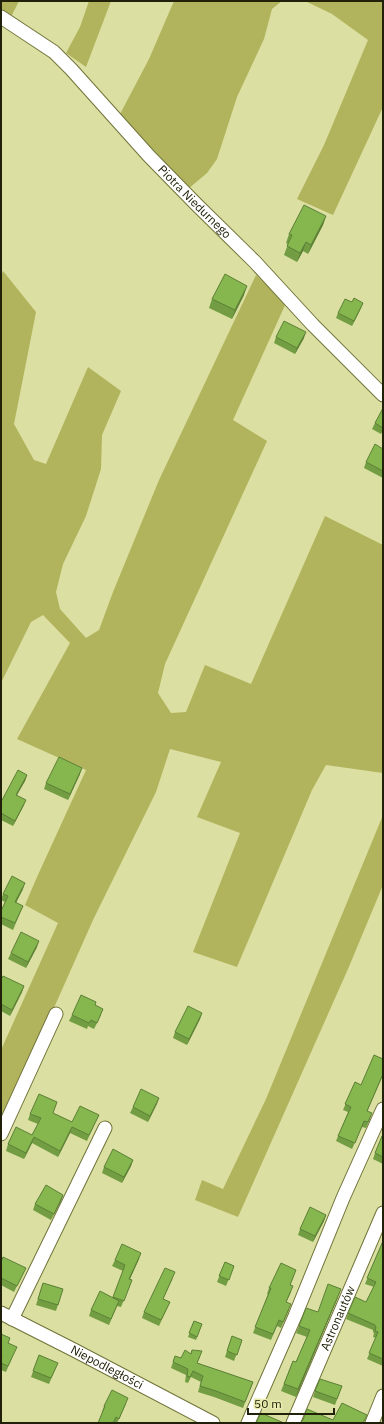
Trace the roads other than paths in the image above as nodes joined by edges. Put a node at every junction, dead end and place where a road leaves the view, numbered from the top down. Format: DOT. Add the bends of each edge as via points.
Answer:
graph roads {
  1 [pos="1,17"];
  2 [pos="383,395"];
  3 [pos="56,1014"];
  4 [pos="383,1109"];
  5 [pos="105,1128"];
  6 [pos="1,1134"];
  7 [pos="383,1213"];
  8 [pos="7,1316"];
  9 [pos="383,1396"];
  10 [pos="213,1423"];
  11 [pos="248,1423"];
  12 [pos="293,1423"];
  13 [pos="372,1423"];
  1 -- 2 [label="street, Piotra Niedurnego" via="54,52 149,156"];
  3 -- 6 [label="street"];
  4 -- 11 [label="street"];
  5 -- 8 [label="street"];
  7 -- 12 [label="street, Astronautów"];
  8 -- 10 [label="street, Niepodległości"];
  9 -- 13 [label="street"];
}
